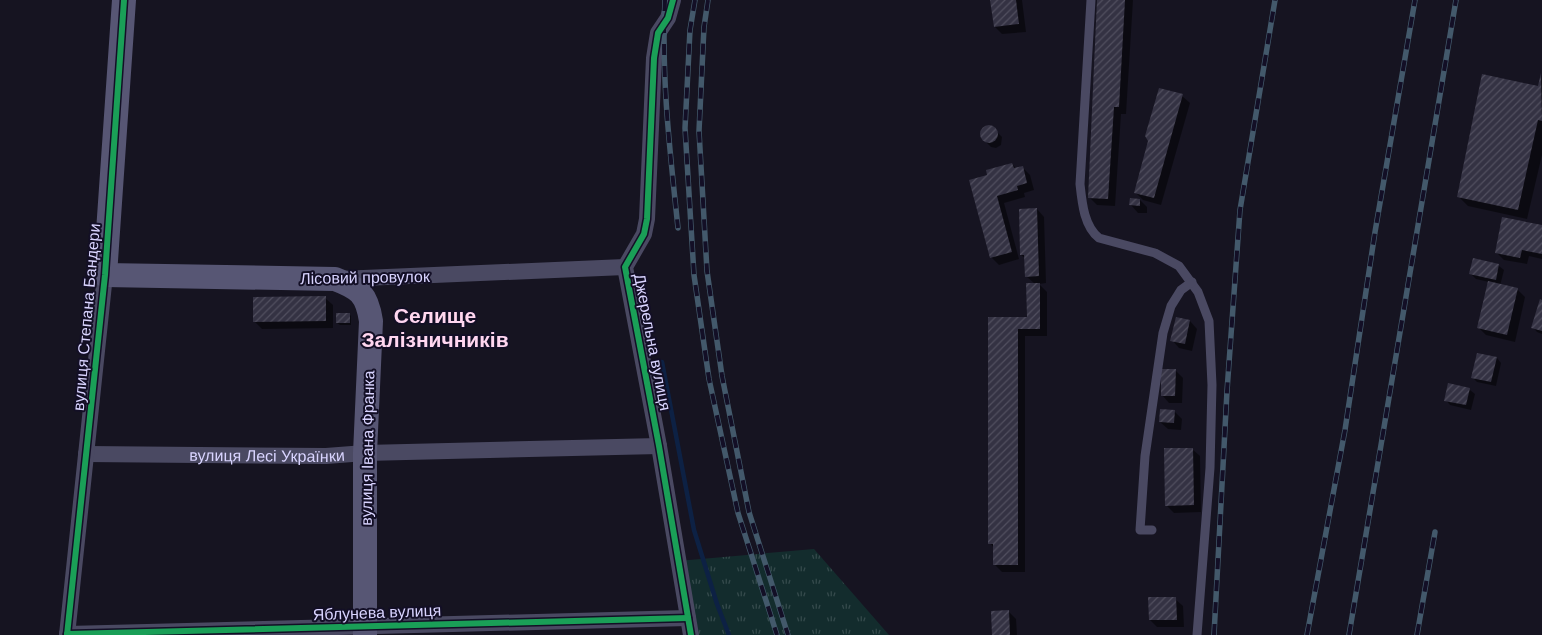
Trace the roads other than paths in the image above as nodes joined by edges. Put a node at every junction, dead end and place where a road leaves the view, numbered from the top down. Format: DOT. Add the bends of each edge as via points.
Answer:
graph roads {
  1 [pos="124,0"];
  2 [pos="673,0"];
  3 [pos="1091,0"];
  4 [pos="625,267"];
  5 [pos="105,275"];
  6 [pos="335,279"];
  7 [pos="1192,282"];
  8 [pos="659,446"];
  9 [pos="365,453"];
  10 [pos="86,454"];
  11 [pos="1152,530"];
  12 [pos="688,618"];
  13 [pos="365,631"];
  14 [pos="67,635"];
  15 [pos="691,635"];
  16 [pos="1197,635"];
  1 -- 5 [label="street, вулиця Степана Бандери"];
  2 -- 4 [label="street, Джерельна вулиця" via="668,18 658,33 654,58 647,219 644,234"];
  3 -- 7 [label="lane" via="1080,184 1089,226 1099,238 1167,259 1179,266"];
  4 -- 6 [label="street, Лісовий провулок"];
  4 -- 8 [label="street, Джерельна вулиця"];
  5 -- 6 [label="street, Лісовий провулок"];
  5 -- 10 [label="street, вулиця Степана Бандери"];
  6 -- 9 [label="street, вулиця Івана Франка" via="357,289 369,308"];
  7 -- 11 [label="lane" via="1181,290 1171,306 1163,333 1145,456 1140,530"];
  7 -- 16 [label="lane" via="1209,321 1212,369 1210,468"];
  8 -- 9 [label="street, вулиця Лесі Українки"];
  8 -- 12 [label="street, Джерельна вулиця"];
  9 -- 10 [label="street, вулиця Лесі Українки" via="347,456"];
  9 -- 13 [label="street, вулиця Івана Франка"];
  10 -- 14 [label="street, вулиця Степана Бандери"];
  12 -- 13 [label="street, Яблунева вулиця"];
  12 -- 15 [label="street, Джерельна вулиця"];
  13 -- 14 [label="street, Яблунева вулиця"];
}
